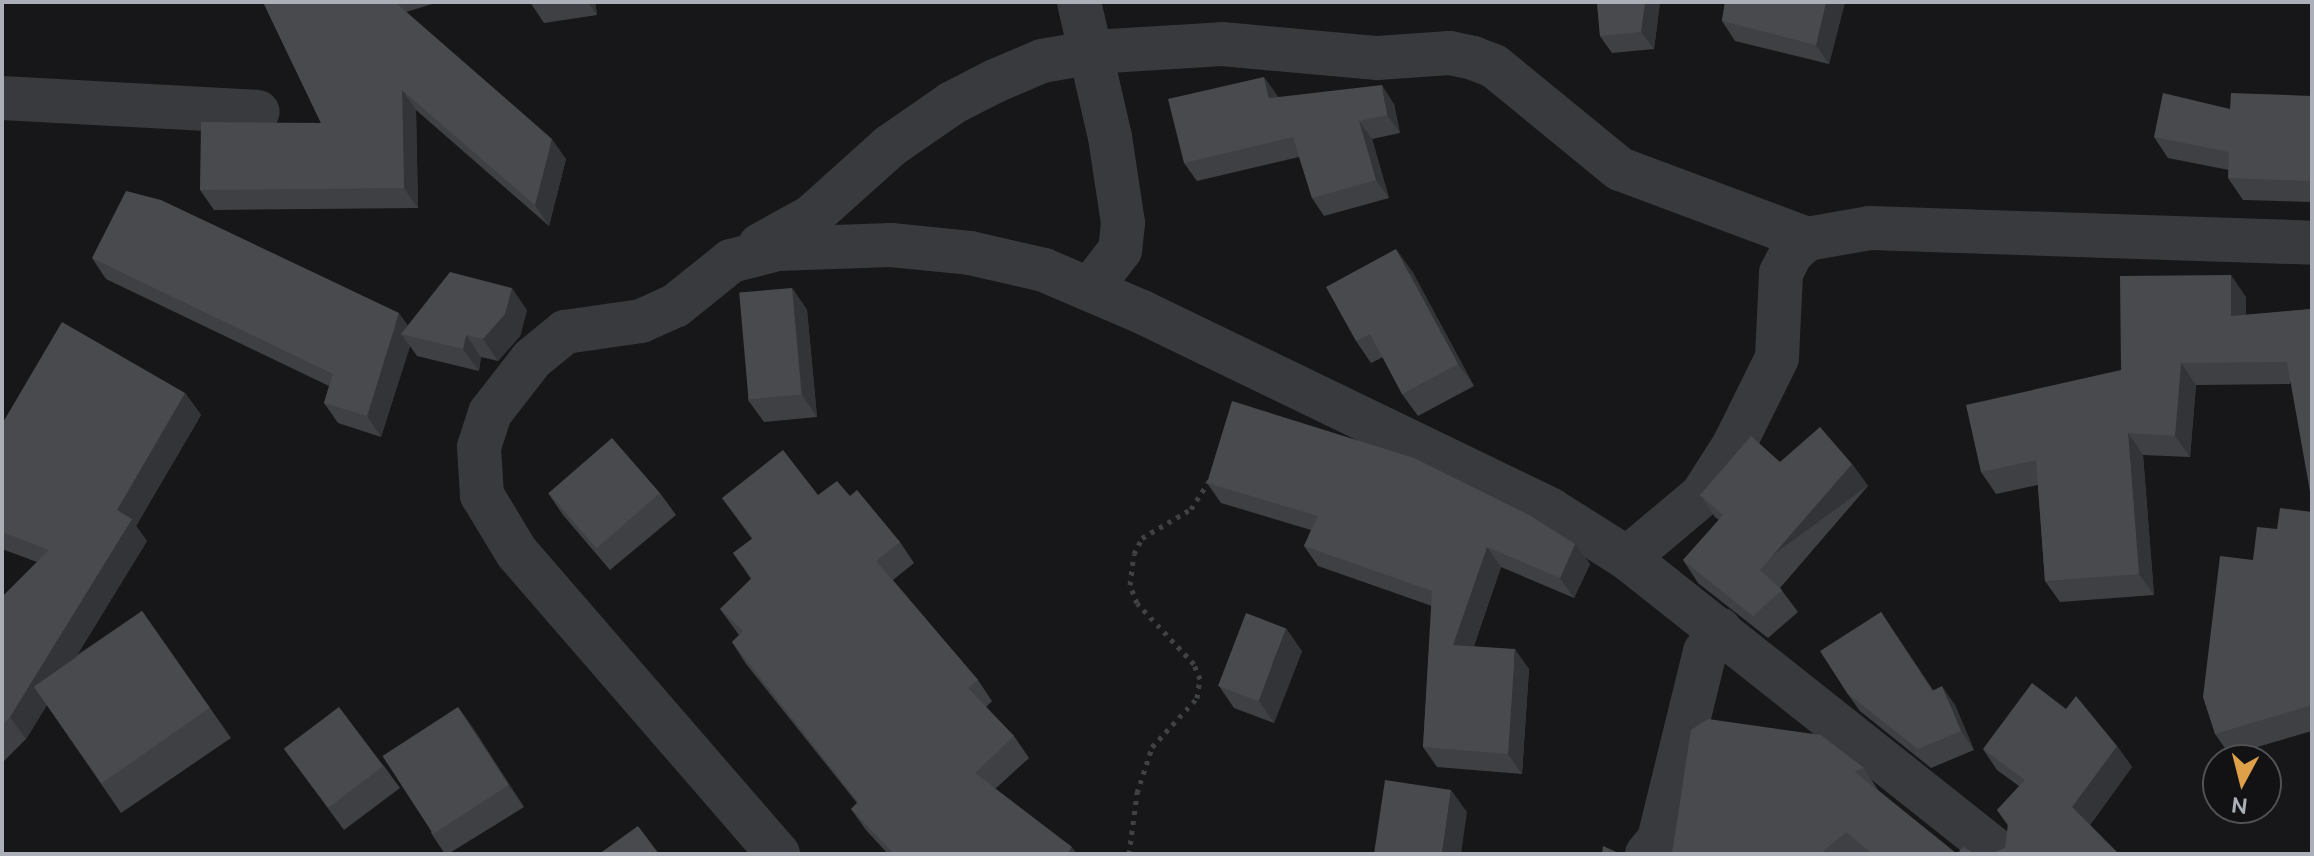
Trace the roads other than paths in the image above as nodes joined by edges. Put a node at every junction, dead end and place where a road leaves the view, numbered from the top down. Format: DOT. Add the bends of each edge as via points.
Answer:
graph roads {
  1 [pos="1079,2"];
  2 [pos="1093,52"];
  3 [pos="2,98"];
  4 [pos="258,112"];
  5 [pos="1807,239"];
  6 [pos="2312,243"];
  7 [pos="731,261"];
  8 [pos="1090,289"];
  9 [pos="1627,558"];
  10 [pos="1720,630"];
  11 [pos="778,854"];
  12 [pos="1647,854"];
  13 [pos="2000,854"];
  1 -- 2 [label="street"];
  2 -- 5 [label="street" via="1222,44 1377,58 1450,53 1473,58 1494,66 1620,169"];
  2 -- 7 [label="street" via="1042,61 952,103 890,146 811,217"];
  2 -- 8 [label="street" via="1123,223 1120,250"];
  3 -- 4 [label="street"];
  5 -- 6 [label="street" via="1870,228"];
  5 -- 9 [label="street" via="1791,253 1781,273 1777,358 1742,431 1702,495"];
  7 -- 8 [label="street" via="777,249 891,245 970,253 1044,270"];
  7 -- 11 [label="street" via="675,306 641,321 565,332 532,359 490,413 477,476 482,495 517,553"];
  8 -- 9 [label="street" via="1551,510"];
  9 -- 10 [label="street"];
  10 -- 12 [label="street" via="1705,652 1690,697 1659,839"];
  10 -- 13 [label="street"];
}
